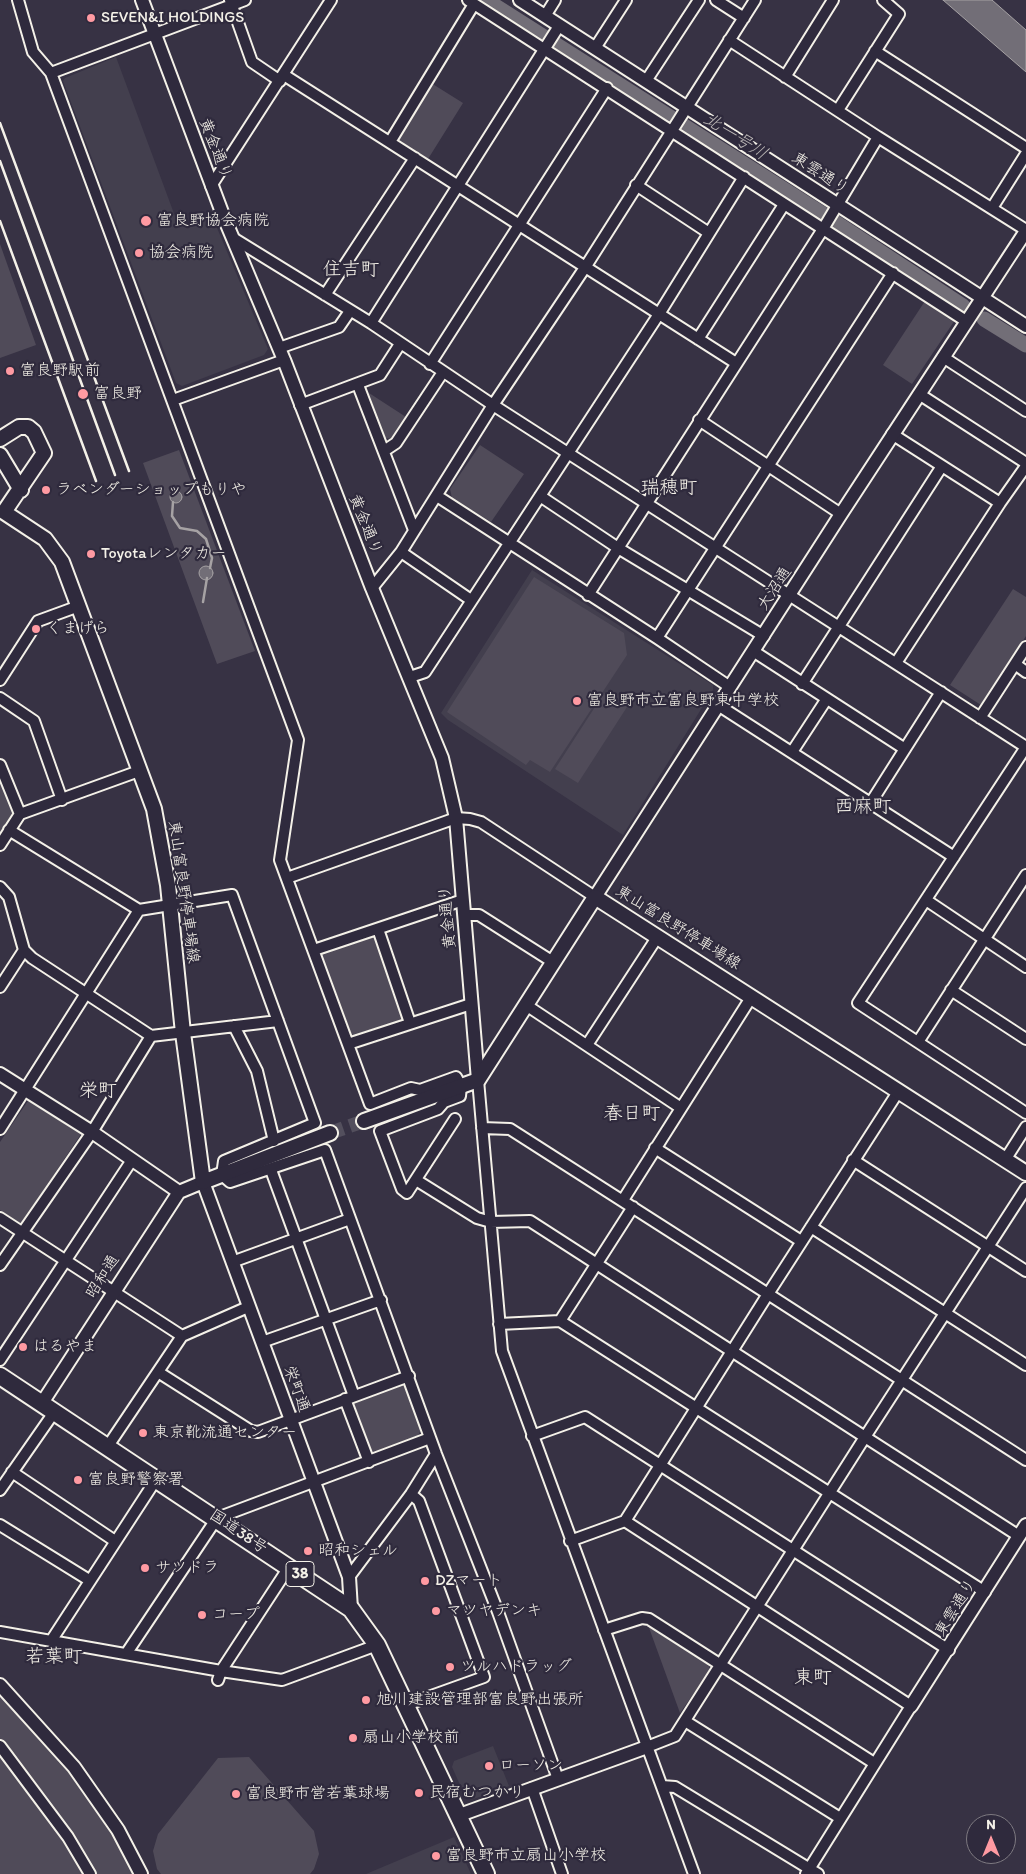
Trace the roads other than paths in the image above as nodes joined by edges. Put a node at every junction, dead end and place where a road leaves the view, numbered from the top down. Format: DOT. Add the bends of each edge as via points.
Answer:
graph roads {
  1 [pos="18,0"];
  2 [pos="142,0"];
  3 [pos="244,0"];
  4 [pos="331,0"];
  5 [pos="520,0"];
  6 [pos="555,0"];
  7 [pos="626,0"];
  8 [pos="700,0"];
  9 [pos="716,0"];
  10 [pos="756,0"];
  11 [pos="833,0"];
  12 [pos="882,0"];
  13 [pos="231,2"];
  14 [pos="471,2"];
  15 [pos="545,16"];
  16 [pos="744,18"];
  17 [pos="154,33"];
  18 [pos="552,39"];
  19 [pos="729,40"];
  20 [pos="595,48"];
  21 [pos="875,51"];
  22 [pos="51,73"];
  23 [pos="786,77"];
  24 [pos="282,78"];
  25 [pos="646,81"];
  26 [pos="607,88"];
  27 [pos="838,110"];
  28 [pos="677,120"];
  29 [pos="878,137"];
  30 [pos="390,142"];
  31 [pos="1026,148"];
  32 [pos="1026,154"];
  33 [pos="415,158"];
  34 [pos="744,177"];
  35 [pos="636,185"];
  36 [pos="211,186"];
  37 [pos="458,186"];
  38 [pos="783,206"];
  39 [pos="992,208"];
  40 [pos="830,217"];
  41 [pos="520,224"];
  42 [pos="1026,230"];
  43 [pos="709,233"];
  44 [pos="233,238"];
  45 [pos="586,266"];
  46 [pos="893,273"];
  47 [pos="325,295"];
  48 [pos="982,298"];
  49 [pos="350,311"];
  50 [pos="659,314"];
  51 [pos="966,322"];
  52 [pos="370,323"];
  53 [pos="1026,326"];
  54 [pos="698,339"];
  55 [pos="400,344"];
  56 [pos="282,354"];
  57 [pos="944,357"];
  58 [pos="736,363"];
  59 [pos="430,364"];
  60 [pos="443,372"];
  61 [pos="358,385"];
  62 [pos="919,394"];
  63 [pos="173,400"];
  64 [pos="300,405"];
  65 [pos="493,405"];
  66 [pos="1026,410"];
  67 [pos="699,420"];
  68 [pos="892,434"];
  69 [pos="0,439"];
  70 [pos="384,451"];
  71 [pos="569,452"];
  72 [pos="0,455"];
  73 [pos="1026,464"];
  74 [pos="942,466"];
  75 [pos="768,467"];
  76 [pos="20,490"];
  77 [pos="437,496"];
  78 [pos="540,496"];
  79 [pos="646,502"];
  80 [pos="1000,503"];
  81 [pos="1,513"];
  82 [pos="841,514"];
  83 [pos="414,530"];
  84 [pos="510,542"];
  85 [pos="717,547"];
  86 [pos="618,548"];
  87 [pos="401,552"];
  88 [pos="372,588"];
  89 [pos="688,590"];
  90 [pos="588,595"];
  91 [pos="790,595"];
  92 [pos="471,600"];
  93 [pos="79,606"];
  94 [pos="839,627"];
  95 [pos="764,636"];
  96 [pos="657,638"];
  97 [pos="1026,647"];
  98 [pos="753,652"];
  99 [pos="896,663"];
  100 [pos="1015,664"];
  101 [pos="1026,672"];
  102 [pos="410,677"];
  103 [pos="0,680"];
  104 [pos="802,684"];
  105 [pos="730,687"];
  106 [pos="941,692"];
  107 [pos="0,698"];
  108 [pos="826,700"];
  109 [pos="718,705"];
  110 [pos="980,718"];
  111 [pos="1026,747"];
  112 [pos="905,749"];
  113 [pos="792,752"];
  114 [pos="0,765"];
  115 [pos="139,771"];
  116 [pos="62,800"];
  117 [pos="870,804"];
  118 [pos="20,814"];
  119 [pos="456,818"];
  120 [pos="9,830"];
  121 [pos="0,845"];
  122 [pos="954,857"];
  123 [pos="1026,875"];
  124 [pos="287,878"];
  125 [pos="0,887"];
  126 [pos="1022,891"];
  127 [pos="595,897"];
  128 [pos="462,900"];
  129 [pos="926,900"];
  130 [pos="170,904"];
  131 [pos="139,910"];
  132 [pos="464,915"];
  133 [pos="378,929"];
  134 [pos="658,936"];
  135 [pos="984,940"];
  136 [pos="24,950"];
  137 [pos="314,950"];
  138 [pos="553,962"];
  139 [pos="1026,967"];
  140 [pos="0,987"];
  141 [pos="951,990"];
  142 [pos="86,995"];
  143 [pos="752,996"];
  144 [pos="471,1004"];
  145 [pos="526,1004"];
  146 [pos="278,1021"];
  147 [pos="410,1023"];
  148 [pos="234,1026"];
  149 [pos="183,1033"];
  150 [pos="151,1036"];
  151 [pos="1026,1039"];
  152 [pos="918,1042"];
  153 [pos="348,1044"];
  154 [pos="588,1045"];
  155 [pos="0,1074"];
  156 [pos="478,1080"];
  157 [pos="461,1086"];
  158 [pos="25,1090"];
  159 [pos="898,1092"];
  160 [pos="681,1108"];
  161 [pos="1026,1113"];
  162 [pos="455,1119"];
  163 [pos="364,1120"];
  164 [pos="1026,1127"];
  165 [pos="482,1128"];
  166 [pos="0,1129"];
  167 [pos="92,1132"];
  168 [pos="330,1133"];
  169 [pos="274,1141"];
  170 [pos="655,1148"];
  171 [pos="132,1160"];
  172 [pos="853,1160"];
  173 [pos="1005,1160"];
  174 [pos="271,1170"];
  175 [pos="1026,1173"];
  176 [pos="222,1175"];
  177 [pos="416,1180"];
  178 [pos="203,1182"];
  179 [pos="1026,1188"];
  180 [pos="179,1192"];
  181 [pos="623,1200"];
  182 [pos="633,1207"];
  183 [pos="0,1218"];
  184 [pos="350,1219"];
  185 [pos="491,1222"];
  186 [pos="811,1227"];
  187 [pos="22,1233"];
  188 [pos="296,1240"];
  189 [pos="802,1242"];
  190 [pos="988,1247"];
  191 [pos="66,1262"];
  192 [pos="232,1262"];
  193 [pos="596,1263"];
  194 [pos="0,1266"];
  195 [pos="1026,1271"];
  196 [pos="113,1292"];
  197 [pos="768,1294"];
  198 [pos="381,1300"];
  199 [pos="248,1308"];
  200 [pos="945,1313"];
  201 [pos="326,1319"];
  202 [pos="560,1321"];
  203 [pos="499,1324"];
  204 [pos="182,1336"];
  205 [pos="262,1342"];
  206 [pos="731,1350"];
  207 [pos="0,1360"];
  208 [pos="1026,1365"];
  209 [pos="158,1372"];
  210 [pos="0,1376"];
  211 [pos="409,1376"];
  212 [pos="902,1379"];
  213 [pos="350,1397"];
  214 [pos="695,1406"];
  215 [pos="48,1407"];
  216 [pos="290,1420"];
  217 [pos="532,1436"];
  218 [pos="866,1437"];
  219 [pos="430,1438"];
  220 [pos="108,1446"];
  221 [pos="436,1454"];
  222 [pos="1026,1460"];
  223 [pos="369,1462"];
  224 [pos="660,1464"];
  225 [pos="12,1472"];
  226 [pos="157,1478"];
  227 [pos="314,1482"];
  228 [pos="0,1490"];
  229 [pos="411,1494"];
  230 [pos="830,1494"];
  231 [pos="218,1518"];
  232 [pos="625,1521"];
  233 [pos="0,1525"];
  234 [pos="1023,1531"];
  235 [pos="115,1541"];
  236 [pos="570,1541"];
  237 [pos="792,1550"];
  238 [pos="289,1567"];
  239 [pos="350,1577"];
  240 [pos="89,1580"];
  241 [pos="985,1592"];
  242 [pos="757,1608"];
  243 [pos="351,1609"];
  244 [pos="604,1630"];
  245 [pos="0,1632"];
  246 [pos="51,1641"];
  247 [pos="377,1645"];
  248 [pos="948,1650"];
  249 [pos="126,1654"];
  250 [pos="719,1666"];
  251 [pos="220,1675"];
  252 [pos="0,1685"];
  253 [pos="406,1705"];
  254 [pos="911,1706"];
  255 [pos="685,1721"];
  256 [pos="0,1746"];
  257 [pos="647,1747"];
  258 [pos="874,1763"];
  259 [pos="558,1779"];
  260 [pos="662,1786"];
  261 [pos="532,1788"];
  262 [pos="457,1816"];
  263 [pos="840,1818"];
  264 [pos="811,1872"];
  265 [pos="90,1874"];
  266 [pos="141,1874"];
  267 [pos="486,1874"];
  268 [pos="562,1874"];
  269 [pos="694,1874"];
  1 -- 22 [label="street" via="33,52"];
  2 -- 17 [label="street, 黄金通り"];
  3 -- 13 [label="street"];
  4 -- 24 [label="street"];
  5 -- 15 [label="street, 東雲通り"];
  6 -- 15 [label="street"];
  7 -- 20 [label="street"];
  8 -- 25 [label="street"];
  9 -- 16 [label="street"];
  10 -- 16 [label="street"];
  11 -- 23 [label="street"];
  12 -- 21 [label="street" via="899,14"];
  13 -- 17 [label="street"];
  13 -- 24 [label="street" via="252,62"];
  14 -- 18 [label="street"];
  14 -- 30 [label="street"];
  15 -- 18 [label="street, 東雲通り"];
  16 -- 19 [label="street"];
  17 -- 22 [label="street"];
  17 -- 36 [label="street, 黄金通り"];
  18 -- 20 [label="street, 東雲通り"];
  18 -- 26 [label="street"];
  18 -- 37 [label="street"];
  19 -- 23 [label="street"];
  19 -- 28 [label="street"];
  20 -- 25 [label="street, 東雲通り"];
  21 -- 27 [label="street"];
  21 -- 31 [label="street"];
  22 -- 63 [label="street"];
  23 -- 27 [label="street"];
  24 -- 30 [label="street"];
  24 -- 36 [label="street"];
  25 -- 28 [label="street, 東雲通り"];
  26 -- 28 [label="street"];
  26 -- 41 [label="street"];
  27 -- 29 [label="street"];
  28 -- 34 [label="street"];
  28 -- 35 [label="street"];
  28 -- 40 [label="street, 東雲通り"];
  29 -- 39 [label="street"];
  29 -- 40 [label="street"];
  30 -- 33 [label="street"];
  32 -- 39 [label="street"];
  33 -- 37 [label="street"];
  33 -- 47 [label="street"];
  34 -- 40 [label="street"];
  34 -- 43 [label="street"];
  35 -- 43 [label="street"];
  35 -- 45 [label="street"];
  36 -- 44 [label="street, 黄金通り"];
  37 -- 41 [label="street"];
  37 -- 52 [label="street"];
  38 -- 54 [label="street"];
  39 -- 42 [label="street"];
  40 -- 46 [label="street"];
  40 -- 48 [label="street, 東雲通り"];
  40 -- 58 [label="street"];
  41 -- 45 [label="street"];
  41 -- 59 [label="street"];
  42 -- 48 [label="street, 大沼通"];
  43 -- 50 [label="street"];
  44 -- 47 [label="street"];
  44 -- 56 [label="street, 黄金通り"];
  45 -- 50 [label="street"];
  45 -- 65 [label="street"];
  46 -- 51 [label="street"];
  46 -- 75 [label="street"];
  47 -- 49 [label="street"];
  48 -- 51 [label="street, 大沼通"];
  48 -- 53 [label="street, 東雲通り"];
  49 -- 52 [label="street"];
  49 -- 56 [label="street" via="339,327"];
  50 -- 54 [label="street"];
  50 -- 71 [label="street"];
  51 -- 57 [label="street, 大沼通"];
  52 -- 55 [label="street"];
  54 -- 58 [label="street"];
  55 -- 59 [label="street"];
  55 -- 61 [label="street" via="380,375"];
  56 -- 63 [label="street"];
  56 -- 64 [label="street, 黄金通り"];
  57 -- 62 [label="street, 大沼通"];
  57 -- 66 [label="street"];
  58 -- 67 [label="street"];
  59 -- 60 [label="street"];
  60 -- 65 [label="street"];
  60 -- 70 [label="street" via="396,443"];
  61 -- 64 [label="street"];
  61 -- 70 [label="street"];
  62 -- 68 [label="street, 大沼通"];
  62 -- 73 [label="street"];
  63 -- 124 [label="street" via="298,740 280,860"];
  64 -- 88 [label="street, 黄金通り"];
  65 -- 71 [label="street"];
  65 -- 77 [label="street"];
  67 -- 75 [label="street"];
  67 -- 79 [label="street"];
  68 -- 74 [label="street"];
  68 -- 82 [label="street, 大沼通"];
  69 -- 76 [label="main road, 東山富良野停車場線" via="19,427 28,427 44,453"];
  70 -- 83 [label="street"];
  71 -- 78 [label="street"];
  71 -- 79 [label="street"];
  72 -- 76 [label="main road"];
  73 -- 80 [label="street"];
  74 -- 80 [label="street"];
  74 -- 94 [label="street"];
  75 -- 82 [label="street"];
  75 -- 85 [label="street"];
  76 -- 81 [label="main road, 東山富良野停車場線"];
  77 -- 83 [label="street"];
  77 -- 84 [label="street"];
  78 -- 84 [label="street"];
  78 -- 86 [label="street"];
  79 -- 85 [label="street"];
  79 -- 86 [label="street"];
  80 -- 99 [label="street"];
  81 -- 93 [label="main road, 東山富良野停車場線" via="45,539 53,548"];
  82 -- 91 [label="street, 大沼通"];
  83 -- 87 [label="street"];
  84 -- 90 [label="street"];
  84 -- 92 [label="street"];
  85 -- 89 [label="street"];
  85 -- 91 [label="street"];
  86 -- 89 [label="street"];
  86 -- 90 [label="street"];
  87 -- 88 [label="street"];
  87 -- 92 [label="street"];
  88 -- 102 [label="street, 黄金通り"];
  89 -- 95 [label="street"];
  89 -- 96 [label="street"];
  90 -- 96 [label="street"];
  91 -- 94 [label="street"];
  91 -- 95 [label="street, 大沼通"];
  92 -- 102 [label="street" via="425,672"];
  93 -- 103 [label="street" via="38,621"];
  93 -- 115 [label="main road, 東山富良野停車場線"];
  94 -- 99 [label="street"];
  94 -- 104 [label="street"];
  95 -- 98 [label="street, 大沼通"];
  96 -- 105 [label="street"];
  97 -- 100 [label="street"];
  98 -- 104 [label="street"];
  98 -- 105 [label="street, 大沼通"];
  99 -- 106 [label="street"];
  100 -- 101 [label="street"];
  100 -- 110 [label="street"];
  102 -- 119 [label="street, 黄金通り" via="442,758"];
  104 -- 108 [label="street"];
  105 -- 109 [label="street, 大沼通"];
  106 -- 110 [label="street"];
  106 -- 112 [label="street"];
  107 -- 116 [label="street" via="34,721"];
  108 -- 112 [label="street"];
  108 -- 113 [label="street"];
  109 -- 113 [label="street"];
  109 -- 127 [label="street, 大沼通"];
  110 -- 111 [label="street"];
  111 -- 122 [label="street"];
  112 -- 117 [label="street"];
  113 -- 117 [label="street"];
  114 -- 118 [label="street"];
  115 -- 116 [label="street"];
  115 -- 130 [label="main road, 東山富良野停車場線" via="160,834"];
  116 -- 118 [label="street"];
  117 -- 122 [label="street"];
  118 -- 120 [label="street"];
  119 -- 124 [label="street"];
  119 -- 127 [label="street" via="481,822"];
  119 -- 128 [label="street, 黄金通り"];
  120 -- 121 [label="street"];
  120 -- 131 [label="street"];
  122 -- 129 [label="street"];
  123 -- 126 [label="street"];
  124 -- 137 [label="street"];
  125 -- 136 [label="street" via="9,897"];
  126 -- 135 [label="street"];
  127 -- 134 [label="main road, 東山富良野停車場線"];
  127 -- 138 [label="main road, 東山富良野停車場線"];
  128 -- 132 [label="street, 黄金通り"];
  128 -- 133 [label="street"];
  129 -- 135 [label="street"];
  129 -- 152 [label="street" via="858,1003"];
  130 -- 131 [label="street"];
  130 -- 146 [label="street" via="232,896"];
  130 -- 149 [label="main road, 東山富良野停車場線"];
  131 -- 142 [label="street"];
  132 -- 138 [label="street" via="479,915"];
  132 -- 144 [label="street, 黄金通り"];
  133 -- 137 [label="street"];
  133 -- 147 [label="street"];
  134 -- 143 [label="main road, 東山富良野停車場線"];
  134 -- 154 [label="street"];
  135 -- 139 [label="street"];
  135 -- 141 [label="street"];
  136 -- 140 [label="street"];
  136 -- 142 [label="street"];
  137 -- 153 [label="street"];
  138 -- 145 [label="main road, 東山富良野停車場線"];
  141 -- 151 [label="street"];
  141 -- 152 [label="street"];
  142 -- 150 [label="street"];
  142 -- 158 [label="street"];
  143 -- 159 [label="main road, 東山富良野停車場線"];
  143 -- 160 [label="street"];
  144 -- 147 [label="street"];
  144 -- 156 [label="street, 黄金通り"];
  145 -- 154 [label="street"];
  145 -- 156 [label="main road, 東山富良野停車場線"];
  146 -- 148 [label="street"];
  146 -- 169 [label="street" via="315,1123"];
  147 -- 153 [label="street"];
  148 -- 149 [label="street"];
  148 -- 169 [label="street" via="258,1071"];
  149 -- 150 [label="street"];
  149 -- 178 [label="main road, 東山富良野停車場線"];
  150 -- 167 [label="street"];
  152 -- 161 [label="street"];
  153 -- 157 [label="street" via="370,1104 411,1088 420,1090 456,1077"];
  154 -- 160 [label="street"];
  155 -- 158 [label="street"];
  156 -- 157 [label="main road"];
  156 -- 165 [label="street"];
  157 -- 163 [label="main road"];
  157 -- 177 [label="street" via="460,1096 444,1102 438,1109 380,1131 402,1189 407,1193"];
  158 -- 166 [label="street"];
  158 -- 167 [label="street"];
  159 -- 172 [label="street"];
  159 -- 173 [label="main road, 東山富良野停車場線"];
  160 -- 170 [label="street"];
  162 -- 177 [label="street"];
  164 -- 173 [label="street"];
  165 -- 181 [label="street" via="510,1129"];
  165 -- 185 [label="street"];
  167 -- 171 [label="street"];
  167 -- 187 [label="street"];
  168 -- 176 [label="main road"];
  169 -- 176 [label="street" via="224,1162"];
  170 -- 181 [label="street"];
  170 -- 189 [label="street"];
  171 -- 180 [label="street"];
  171 -- 191 [label="street"];
  172 -- 186 [label="street"];
  172 -- 190 [label="street"];
  173 -- 175 [label="main road, 東山富良野停車場線"];
  174 -- 176 [label="street" via="230,1182"];
  174 -- 184 [label="street" via="326,1150"];
  174 -- 188 [label="street"];
  176 -- 178 [label="main road"];
  177 -- 185 [label="street" via="477,1218"];
  178 -- 180 [label="street"];
  178 -- 192 [label="street, 栄町通"];
  179 -- 190 [label="street"];
  180 -- 196 [label="street, 昭和通"];
  181 -- 182 [label="street"];
  182 -- 193 [label="street"];
  182 -- 197 [label="street"];
  183 -- 187 [label="street"];
  184 -- 188 [label="street"];
  184 -- 198 [label="street"];
  185 -- 193 [label="street" via="530,1221"];
  185 -- 203 [label="street"];
  186 -- 189 [label="street"];
  186 -- 200 [label="street"];
  187 -- 191 [label="street"];
  187 -- 194 [label="street"];
  188 -- 192 [label="street"];
  188 -- 201 [label="street"];
  189 -- 197 [label="street"];
  190 -- 195 [label="street"];
  190 -- 200 [label="street"];
  191 -- 196 [label="street"];
  191 -- 207 [label="street"];
  192 -- 199 [label="street, 栄町通"];
  193 -- 202 [label="street"];
  193 -- 206 [label="street"];
  196 -- 204 [label="street"];
  196 -- 215 [label="street, 昭和通"];
  197 -- 206 [label="street"];
  197 -- 212 [label="street"];
  198 -- 201 [label="street"];
  198 -- 211 [label="street"];
  199 -- 204 [label="street"];
  199 -- 205 [label="street, 栄町通"];
  200 -- 208 [label="street"];
  200 -- 212 [label="street"];
  201 -- 205 [label="street"];
  201 -- 213 [label="street"];
  202 -- 203 [label="street"];
  202 -- 214 [label="street"];
  203 -- 217 [label="street" via="502,1350"];
  204 -- 209 [label="street"];
  205 -- 216 [label="street, 栄町通"];
  206 -- 214 [label="street"];
  206 -- 218 [label="street"];
  209 -- 216 [label="street" via="251,1431 258,1432"];
  209 -- 220 [label="street"];
  210 -- 215 [label="highway, 国道38号 / 38"];
  211 -- 213 [label="street"];
  211 -- 219 [label="street"];
  212 -- 218 [label="street"];
  212 -- 222 [label="street"];
  213 -- 216 [label="street"];
  213 -- 223 [label="street"];
  214 -- 224 [label="street"];
  214 -- 230 [label="street"];
  215 -- 220 [label="highway, 国道38号 / 38"];
  215 -- 225 [label="street"];
  216 -- 227 [label="street, 栄町通"];
  217 -- 224 [label="street" via="585,1417"];
  217 -- 236 [label="street"];
  218 -- 230 [label="street"];
  218 -- 234 [label="street"];
  219 -- 221 [label="street"];
  219 -- 223 [label="street"];
  220 -- 226 [label="highway, 国道38号 / 38"];
  221 -- 229 [label="street"];
  221 -- 259 [label="street" via="498,1612"];
  223 -- 227 [label="street"];
  224 -- 232 [label="street"];
  224 -- 237 [label="street"];
  225 -- 228 [label="street"];
  225 -- 235 [label="street"];
  226 -- 231 [label="highway, 国道38号 / 38"];
  226 -- 235 [label="street"];
  227 -- 231 [label="street"];
  227 -- 239 [label="street, 栄町通"];
  229 -- 239 [label="street"];
  229 -- 253 [label="street" via="419,1501 484,1677"];
  230 -- 237 [label="street"];
  230 -- 241 [label="street"];
  231 -- 238 [label="highway, 国道38号 / 38"];
  231 -- 249 [label="street"];
  232 -- 236 [label="street"];
  232 -- 242 [label="street"];
  233 -- 240 [label="street"];
  234 -- 241 [label="street, 東雲通り"];
  235 -- 240 [label="street"];
  236 -- 244 [label="street"];
  237 -- 242 [label="street"];
  237 -- 248 [label="street"];
  238 -- 243 [label="highway, 国道38号 / 38"];
  238 -- 251 [label="street"];
  239 -- 243 [label="street, 栄町通"];
  240 -- 246 [label="street"];
  241 -- 248 [label="street, 東雲通り"];
  242 -- 250 [label="street"];
  242 -- 254 [label="street"];
  243 -- 247 [label="highway, 国道38号 / 38"];
  244 -- 250 [label="street" via="642,1618 649,1619"];
  244 -- 257 [label="street"];
  245 -- 246 [label="street"];
  246 -- 249 [label="street"];
  247 -- 251 [label="street" via="282,1680"];
  247 -- 253 [label="highway, 国道38号 / 38"];
  248 -- 254 [label="street, 東雲通り"];
  249 -- 251 [label="street"];
  250 -- 255 [label="street"];
  250 -- 258 [label="street"];
  252 -- 266 [label="street" via="74,1767 121,1826"];
  253 -- 262 [label="highway, 国道38号 / 38"];
  254 -- 258 [label="street"];
  255 -- 257 [label="street" via="674,1736"];
  255 -- 263 [label="street"];
  256 -- 265 [label="street" via="68,1837"];
  257 -- 259 [label="street"];
  257 -- 260 [label="street"];
  258 -- 263 [label="street"];
  259 -- 261 [label="street"];
  260 -- 264 [label="street" via="675,1787"];
  260 -- 269 [label="street"];
  261 -- 262 [label="street"];
  261 -- 268 [label="street"];
  262 -- 267 [label="highway, 国道38号 / 38"];
  263 -- 264 [label="street"];
}
